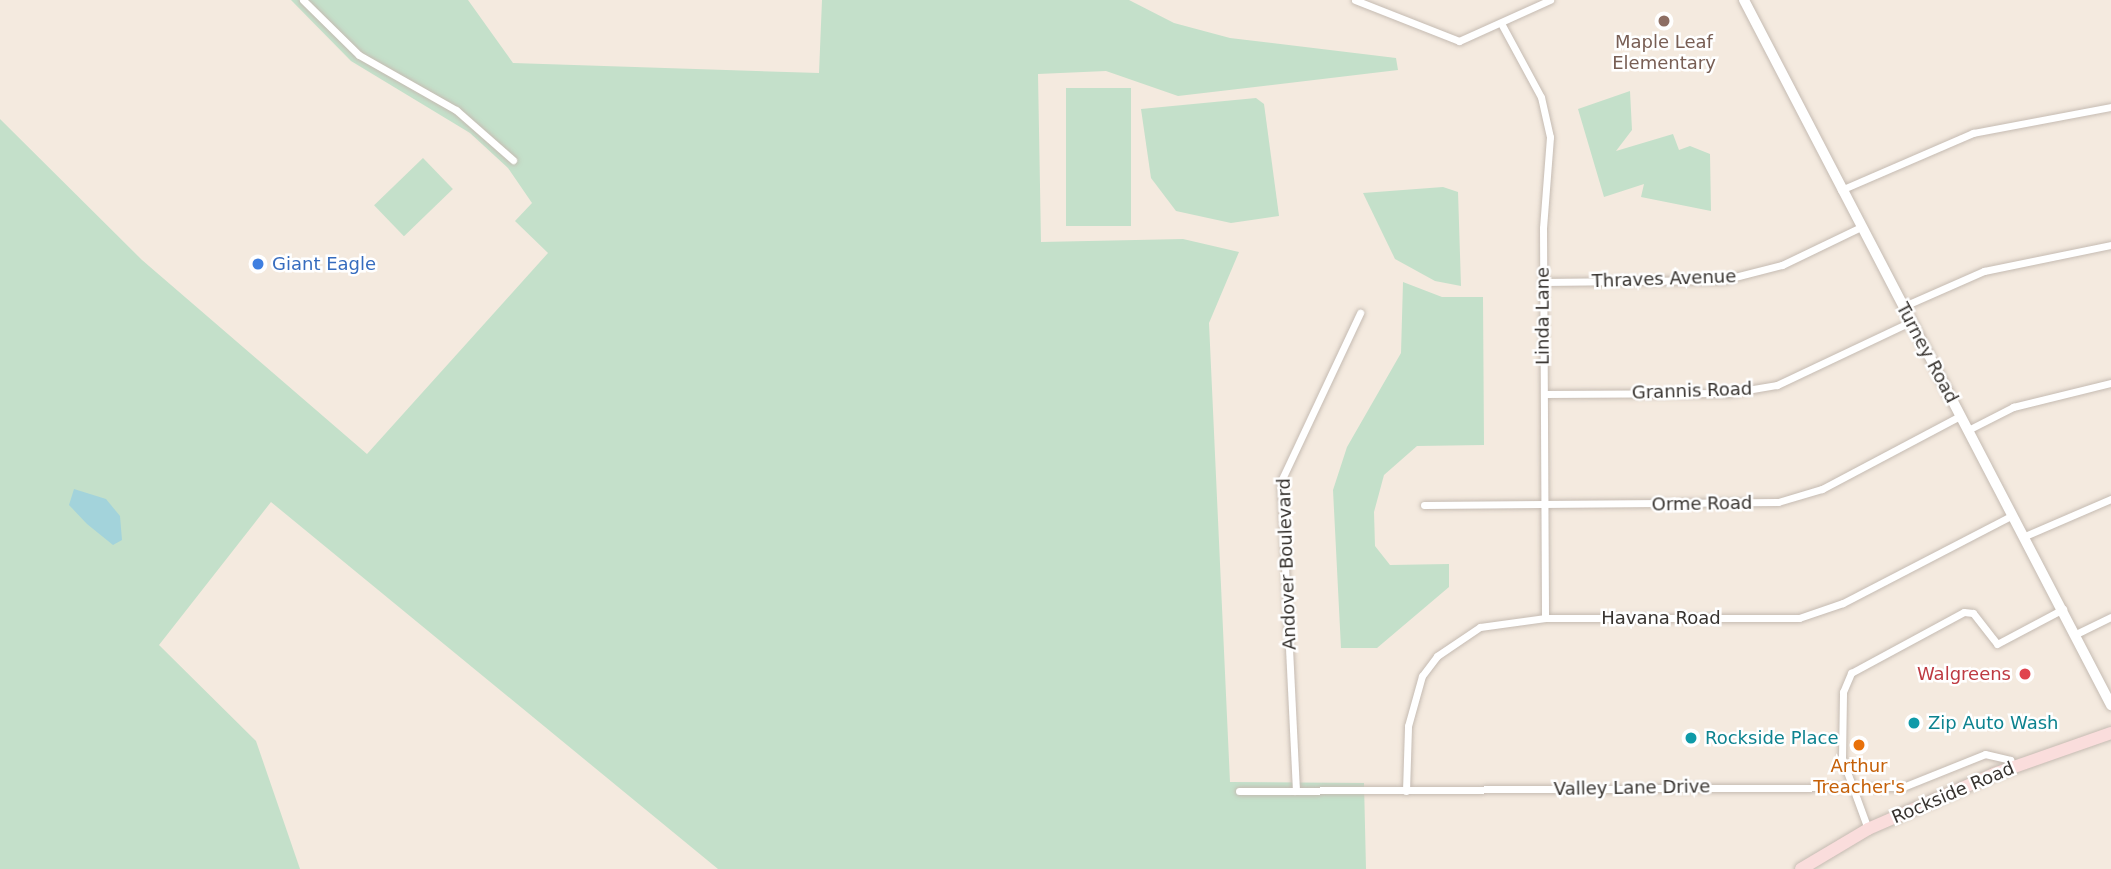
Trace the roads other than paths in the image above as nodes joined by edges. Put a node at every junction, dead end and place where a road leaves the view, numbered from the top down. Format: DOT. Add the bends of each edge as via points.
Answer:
graph roads {
  1 [pos="303,0"];
  2 [pos="1355,0"];
  3 [pos="1550,0"];
  4 [pos="1749,1"];
  5 [pos="1370,2"];
  6 [pos="1502,25"];
  7 [pos="2111,107"];
  8 [pos="513,160"];
  9 [pos="1841,190"];
  10 [pos="1859,228"];
  11 [pos="2111,245"];
  12 [pos="1543,282"];
  13 [pos="1902,307"];
  14 [pos="1360,313"];
  15 [pos="1910,322"];
  16 [pos="2111,383"];
  17 [pos="1544,394"];
  18 [pos="1960,416"];
  19 [pos="1968,430"];
  20 [pos="2111,499"];
  21 [pos="1424,505"];
  22 [pos="1545,506"];
  23 [pos="2013,515"];
  24 [pos="2025,536"];
  25 [pos="2063,609"];
  26 [pos="2111,617"];
  27 [pos="1545,618"];
  28 [pos="2076,634"];
  29 [pos="2111,705"];
  30 [pos="2111,733"];
  31 [pos="2013,767"];
  32 [pos="1853,787"];
  33 [pos="1239,791"];
  34 [pos="1296,791"];
  35 [pos="1406,791"];
  36 [pos="1868,829"];
  37 [pos="1801,869"];
  1 -- 8 [label="street" via="359,55 456,110"];
  2 -- 5 [label="street"];
  3 -- 6 [label="street"];
  4 -- 9 [label="main road, Turney Road"];
  5 -- 6 [label="street" via="1459,41"];
  6 -- 12 [label="street, Linda Lane" via="1548,122"];
  7 -- 9 [label="street" via="1973,133"];
  9 -- 10 [label="main road, Turney Road"];
  10 -- 12 [label="street, Thraves Avenue" via="1782,265 1723,280"];
  10 -- 13 [label="main road, Turney Road"];
  11 -- 13 [label="street" via="1984,271"];
  12 -- 17 [label="street, Linda Lane"];
  13 -- 15 [label="main road, Turney Road"];
  14 -- 34 [label="street, Andover Boulevard" via="1281,481"];
  15 -- 17 [label="street, Grannis Road" via="1777,385 1729,393"];
  15 -- 18 [label="main road, Turney Road"];
  16 -- 19 [label="street" via="2013,407"];
  17 -- 22 [label="street, Linda Lane"];
  18 -- 19 [label="main road, Turney Road"];
  18 -- 22 [label="street, Orme Road" via="1822,489 1778,502"];
  19 -- 23 [label="main road, Turney Road"];
  20 -- 24 [label="street"];
  21 -- 22 [label="street, Orme Road"];
  22 -- 27 [label="street, Linda Lane"];
  23 -- 24 [label="main road, Turney Road"];
  23 -- 27 [label="street, Havana Road" via="1843,603 1799,618"];
  24 -- 25 [label="main road, Turney Road"];
  25 -- 28 [label="main road, Turney Road"];
  25 -- 32 [label="street" via="1997,644 1973,614 1964,612 1851,673 1841,724 1842,758"];
  26 -- 28 [label="street"];
  27 -- 35 [label="street, Havana Road" via="1480,627 1437,656 1413,697"];
  28 -- 29 [label="main road, Turney Road"];
  30 -- 31 [label="main road, Rockside Road"];
  31 -- 32 [label="street, Valley Lane Drive" via="2010,760 1985,754 1906,786"];
  31 -- 36 [label="main road, Rockside Road"];
  32 -- 35 [label="street, Valley Lane Drive"];
  32 -- 36 [label="street"];
  33 -- 34 [label="street, Valley Lane Drive"];
  34 -- 35 [label="street, Valley Lane Drive"];
  36 -- 37 [label="main road, Rockside Road"];
}
